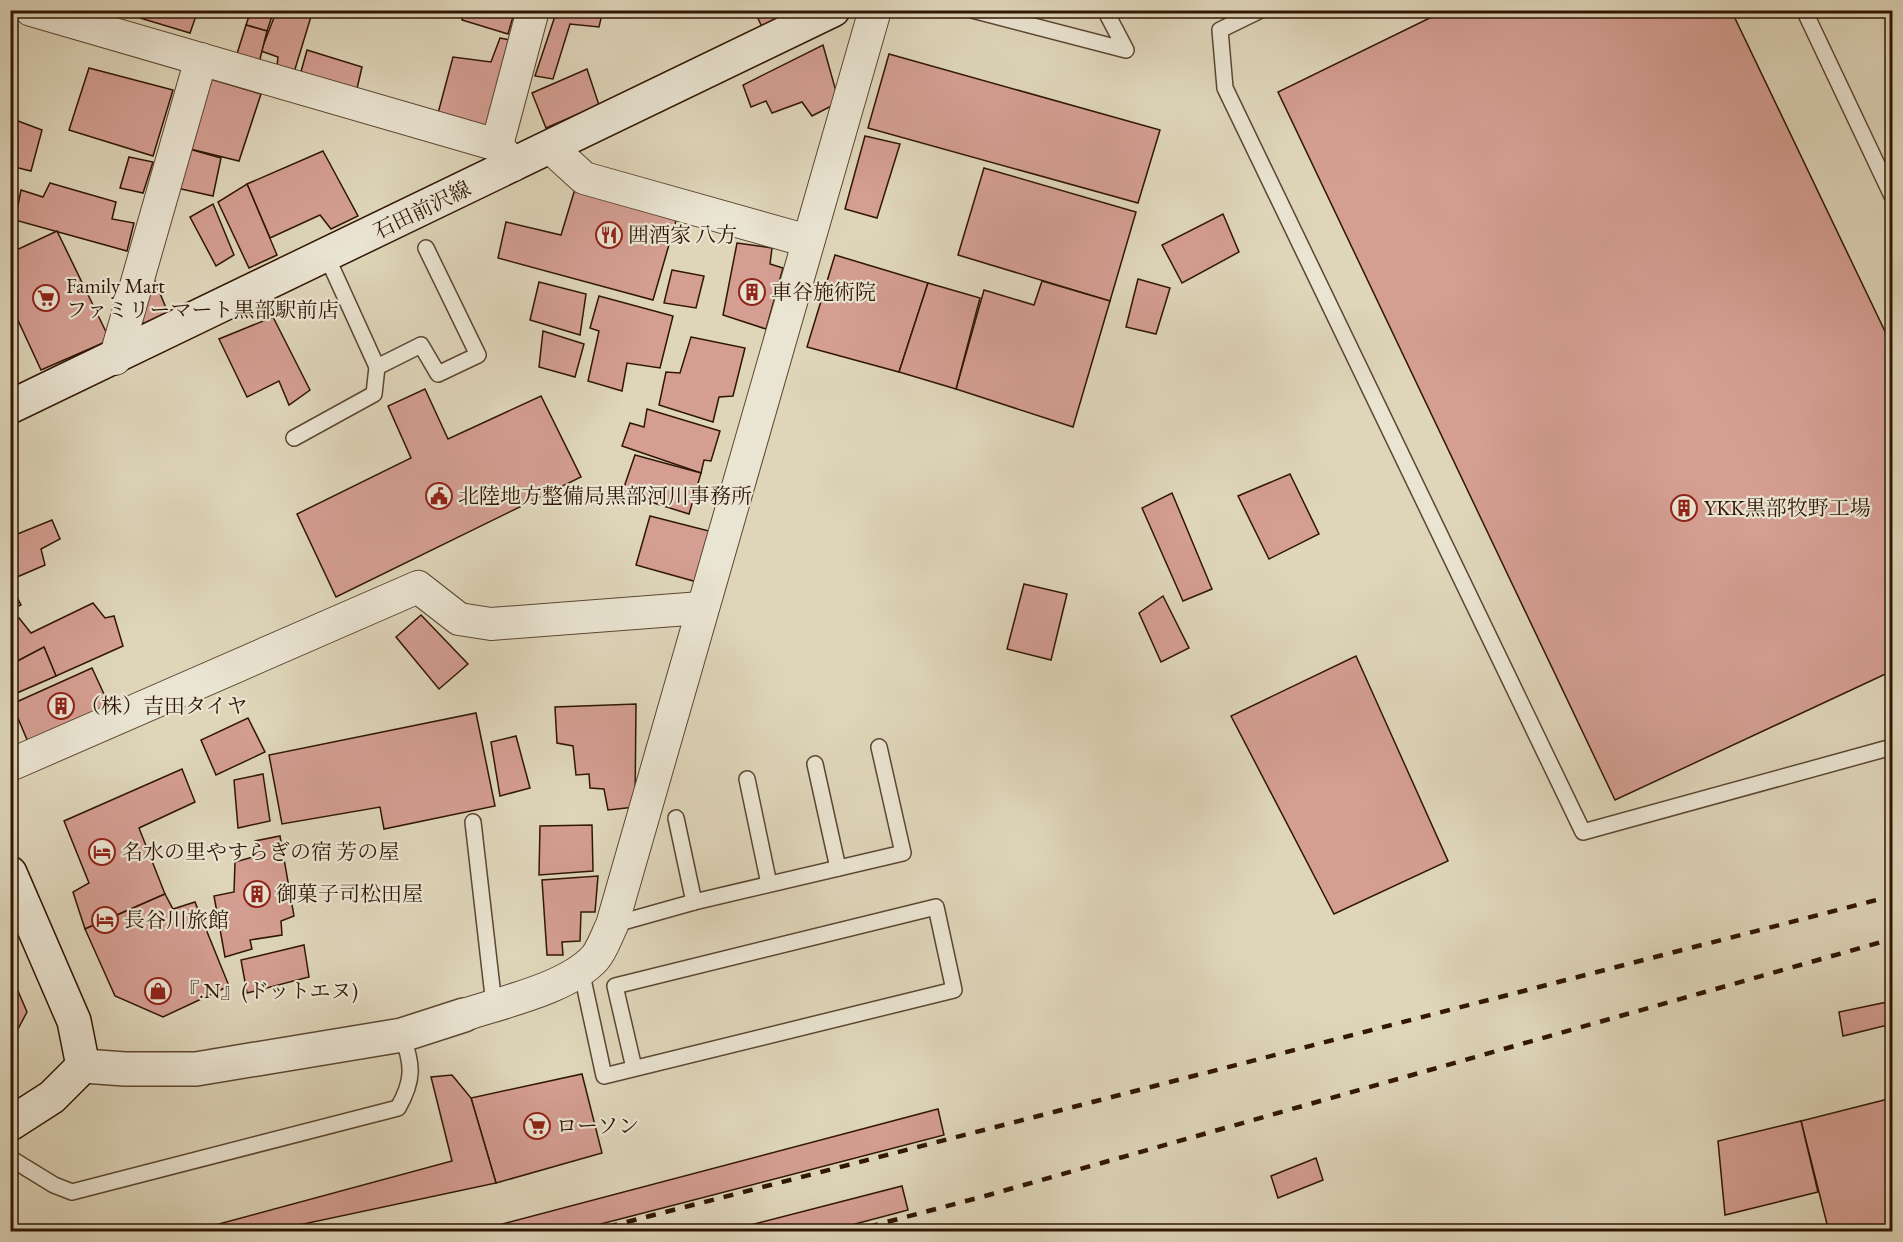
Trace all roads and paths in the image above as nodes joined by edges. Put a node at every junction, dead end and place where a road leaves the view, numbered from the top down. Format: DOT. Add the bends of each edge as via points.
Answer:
graph roads {
  1 [pos="31,10"];
  2 [pos="533,10"];
  3 [pos="833,10"];
  4 [pos="875,10"];
  5 [pos="972,10"];
  6 [pos="1105,10"];
  7 [pos="1262,10"];
  8 [pos="1804,10"];
  9 [pos="201,59"];
  10 [pos="550,147"];
  11 [pos="505,155"];
  12 [pos="1893,196"];
  13 [pos="808,241"];
  14 [pos="426,248"];
  15 [pos="327,257"];
  16 [pos="115,359"];
  17 [pos="377,367"];
  18 [pos="10,407"];
  19 [pos="294,438"];
  20 [pos="701,608"];
  21 [pos="879,747"];
  22 [pos="1893,747"];
  23 [pos="815,764"];
  24 [pos="10,765"];
  25 [pos="747,779"];
  26 [pos="676,818"];
  27 [pos="472,822"];
  28 [pos="838,868"];
  29 [pos="10,873"];
  30 [pos="769,884"];
  31 [pos="694,902"];
  32 [pos="612,925"];
  33 [pos="581,970"];
  34 [pos="479,1010"];
  35 [pos="402,1035"];
  36 [pos="83,1066"];
  37 [pos="634,1068"];
  38 [pos="10,1124"];
  39 [pos="10,1158"];
  1 -- 9 [label="street"];
  2 -- 11 [label="street"];
  3 -- 10 [label="main road, 石田前沢線"];
  4 -- 13 [label="street"];
  5 -- 6 [label="lane" via="1126,50"];
  7 -- 22 [label="lane" via="1220,30 1225,88 1583,832"];
  8 -- 12 [label="lane"];
  9 -- 11 [label="street"];
  9 -- 16 [label="street"];
  10 -- 11 [label="main road, 石田前沢線"];
  10 -- 13 [label="street" via="584,178"];
  11 -- 15 [label="main road, 石田前沢線"];
  13 -- 20 [label="street"];
  14 -- 17 [label="lane" via="478,355 438,374 422,345"];
  15 -- 16 [label="main road, 石田前沢線"];
  15 -- 17 [label="lane"];
  16 -- 18 [label="main road, 石田前沢線"];
  17 -- 19 [label="lane" via="374,394"];
  20 -- 24 [label="street" via="491,624 459,619 418,587"];
  20 -- 32 [label="street"];
  21 -- 28 [label="lane" via="903,853"];
  23 -- 28 [label="lane"];
  25 -- 30 [label="lane"];
  26 -- 31 [label="lane"];
  27 -- 34 [label="lane"];
  28 -- 30 [label="lane"];
  29 -- 36 [label="main road" via="74,1021"];
  30 -- 31 [label="lane"];
  31 -- 32 [label="lane"];
  32 -- 33 [label="street" via="596,957"];
  33 -- 34 [label="street" via="562,981"];
  33 -- 37 [label="lane" via="604,1076"];
  34 -- 35 [label="main road"];
  35 -- 36 [label="main road" via="196,1069"];
  35 -- 39 [label="lane" via="410,1056 410,1087 398,1108 72,1192"];
  36 -- 38 [label="main road" via="52,1097"];
  37 -- 37 [label="lane" via="954,990 936,908 615,986"];
}
